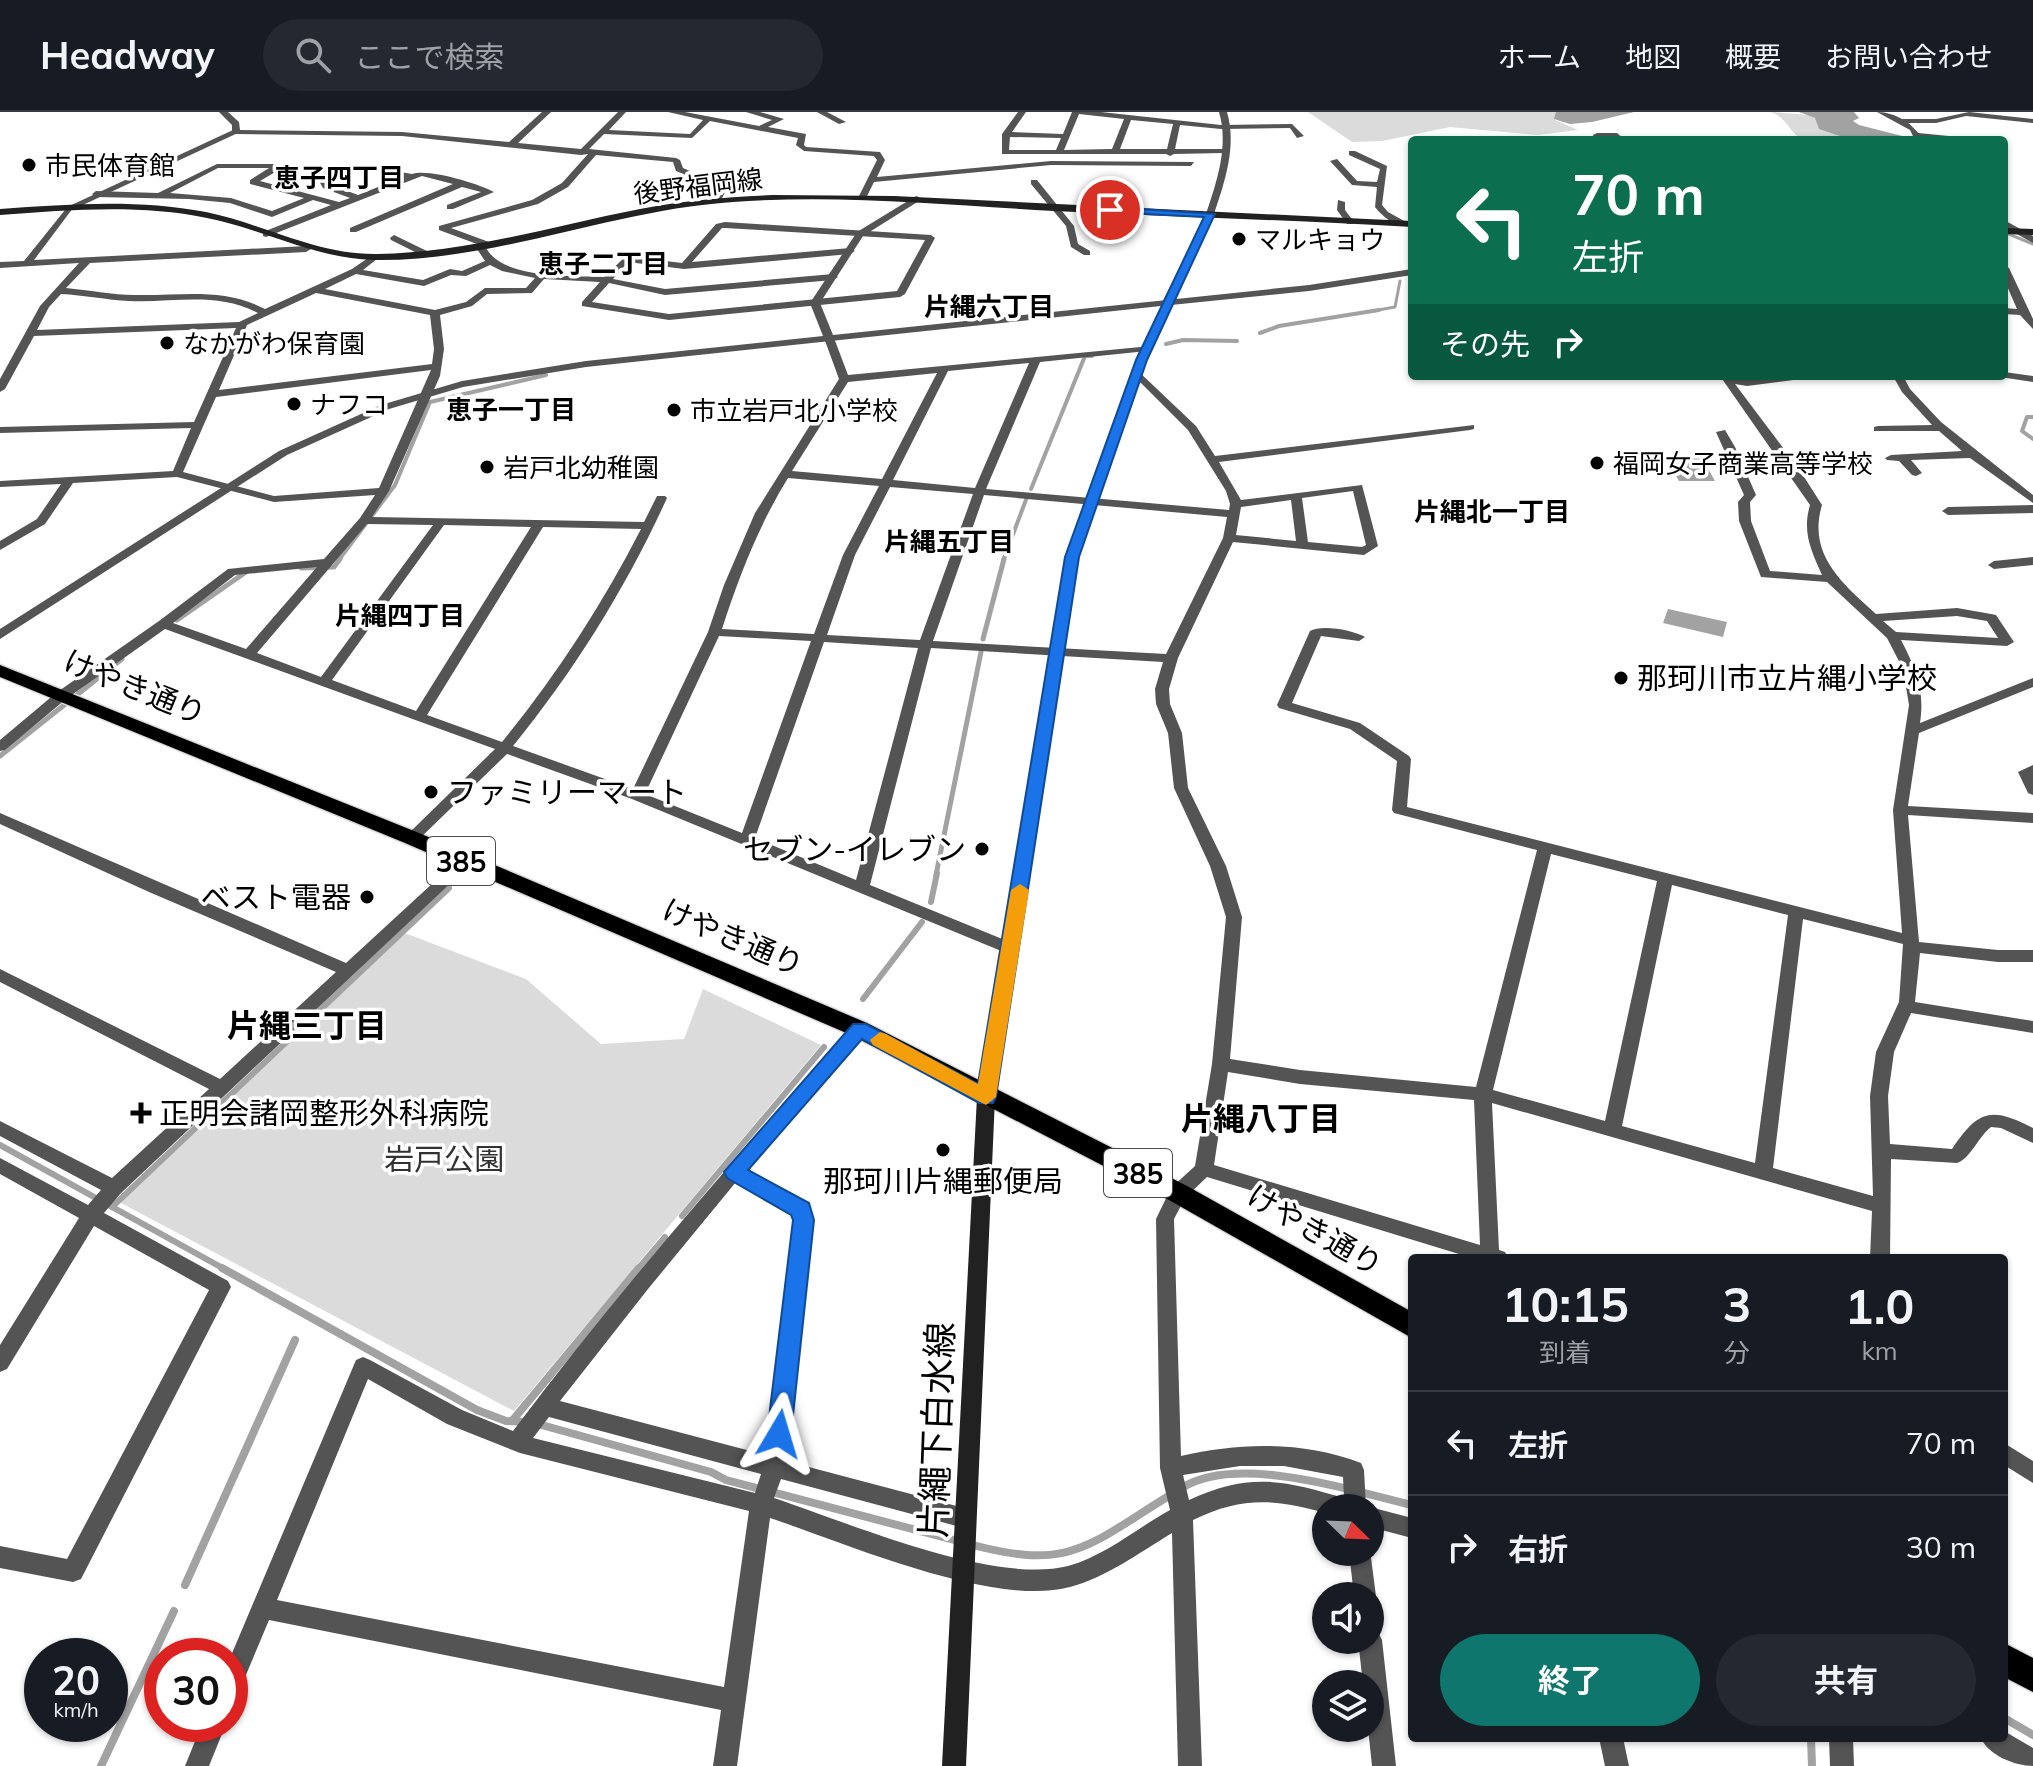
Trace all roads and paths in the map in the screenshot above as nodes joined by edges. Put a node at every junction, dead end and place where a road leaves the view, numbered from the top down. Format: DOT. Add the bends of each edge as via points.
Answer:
graph roads {
  1 [pos="223,112"];
  2 [pos="547,112"];
  3 [pos="622,112"];
  4 [pos="670,112"];
  5 [pos="750,112"];
  6 [pos="821,112"];
  7 [pos="1022,112"];
  8 [pos="1077,112"];
  9 [pos="1221,112"];
  10 [pos="1881,112"];
  11 [pos="1973,113"];
  12 [pos="767,114"];
  13 [pos="706,116"];
  14 [pos="1127,116"];
  15 [pos="1899,121"];
  16 [pos="2033,121"];
  17 [pos="842,122"];
  18 [pos="1177,123"];
  19 [pos="1227,127"];
  20 [pos="756,130"];
  21 [pos="236,132"];
  22 [pos="605,132"];
  23 [pos="650,134"];
  24 [pos="1006,134"];
  25 [pos="1066,136"];
  26 [pos="1300,136"];
  27 [pos="1918,136"];
  28 [pos="509,146"];
  29 [pos="1224,151"];
  30 [pos="1059,152"];
  31 [pos="581,153"];
  32 [pos="1115,153"];
  33 [pos="1352,153"];
  34 [pos="592,154"];
  35 [pos="1170,154"];
  36 [pos="1334,161"];
  37 [pos="1191,164"];
  38 [pos="412,176"];
  39 [pos="872,180"];
  40 [pos="1034,182"];
  41 [pos="464,183"];
  42 [pos="1380,185"];
  43 [pos="96,194"];
  44 [pos="160,195"];
  45 [pos="863,196"];
  46 [pos="360,197"];
  47 [pos="311,198"];
  48 [pos="916,199"];
  49 [pos="717,200"];
  50 [pos="374,201"];
  51 [pos="1341,202"];
  52 [pos="340,205"];
  53 [pos="387,205"];
  54 [pos="450,207"];
  55 [pos="69,208"];
  56 [pos="1056,208"];
  57 [pos="399,209"];
  58 [pos="0,212"];
  59 [pos="1210,214"];
  60 [pos="1350,222"];
  61 [pos="1407,224"];
  62 [pos="353,230"];
  63 [pos="2009,232"];
  64 [pos="2033,232"];
  65 [pos="266,234"];
  66 [pos="860,234"];
  67 [pos="394,238"];
  68 [pos="2033,240"];
  69 [pos="483,245"];
  70 [pos="306,249"];
  71 [pos="850,251"];
  72 [pos="1087,253"];
  73 [pos="426,254"];
  74 [pos="374,257"];
  75 [pos="87,260"];
  76 [pos="492,261"];
  77 [pos="26,264"];
  78 [pos="0,265"];
  79 [pos="684,266"];
  80 [pos="355,271"];
  81 [pos="1408,273"];
  82 [pos="542,276"];
  83 [pos="833,277"];
  84 [pos="2008,277"];
  85 [pos="606,280"];
  86 [pos="313,289"];
  87 [pos="58,291"];
  88 [pos="815,303"];
  89 [pos="1167,303"];
  90 [pos="262,311"];
  91 [pos="2008,311"];
  92 [pos="2023,312"];
  93 [pos="435,313"];
  94 [pos="241,325"];
  95 [pos="2033,326"];
  96 [pos="30,333"];
  97 [pos="829,338"];
  98 [pos="1147,348"];
  99 [pos="1036,359"];
  100 [pos="437,366"];
  101 [pos="944,369"];
  102 [pos="1137,373"];
  103 [pos="2008,376"];
  104 [pos="844,379"];
  105 [pos="2033,379"];
  106 [pos="1728,380"];
  107 [pos="1734,380"];
  108 [pos="1770,380"];
  109 [pos="1899,380"];
  110 [pos="0,389"];
  111 [pos="214,394"];
  112 [pos="428,394"];
  113 [pos="198,425"];
  114 [pos="1470,427"];
  115 [pos="1944,428"];
  116 [pos="1878,429"];
  117 [pos="0,430"];
  118 [pos="1721,432"];
  119 [pos="1976,454"];
  120 [pos="1210,460"];
  121 [pos="1916,473"];
  122 [pos="177,474"];
  123 [pos="784,474"];
  124 [pos="69,480"];
  125 [pos="886,483"];
  126 [pos="0,484"];
  127 [pos="229,487"];
  128 [pos="980,490"];
  129 [pos="383,491"];
  130 [pos="1296,497"];
  131 [pos="661,498"];
  132 [pos="1093,499"];
  133 [pos="2033,500"];
  134 [pos="1235,509"];
  135 [pos="2033,509"];
  136 [pos="1948,511"];
  137 [pos="364,520"];
  138 [pos="440,523"];
  139 [pos="538,525"];
  140 [pos="649,526"];
  141 [pos="1229,538"];
  142 [pos="0,546"];
  143 [pos="1303,546"];
  144 [pos="2033,561"];
  145 [pos="324,563"];
  146 [pos="1994,565"];
  147 [pos="1830,579"];
  148 [pos="1873,618"];
  149 [pos="164,624"];
  150 [pos="714,632"];
  151 [pos="0,635"];
  152 [pos="1892,636"];
  153 [pos="1359,637"];
  154 [pos="818,638"];
  155 [pos="925,645"];
  156 [pos="1058,651"];
  157 [pos="249,654"];
  158 [pos="1171,658"];
  159 [pos="0,670"];
  160 [pos="324,682"];
  161 [pos="2033,682"];
  162 [pos="61,696"];
  163 [pos="420,716"];
  164 [pos="1912,731"];
  165 [pos="0,747"];
  166 [pos="504,748"];
  167 [pos="2033,769"];
  168 [pos="2033,790"];
  169 [pos="637,796"];
  170 [pos="1900,810"];
  171 [pos="0,818"];
  172 [pos="2033,818"];
  173 [pos="412,838"];
  174 [pos="747,839"];
  175 [pos="1545,849"];
  176 [pos="464,863"];
  177 [pos="1665,879"];
  178 [pos="862,887"];
  179 [pos="1796,912"];
  180 [pos="1912,944"];
  181 [pos="1011,949"];
  182 [pos="2033,956"];
  183 [pos="348,971"];
  184 [pos="0,975"];
  185 [pos="1905,1006"];
  186 [pos="2033,1027"];
  187 [pos="859,1029"];
  188 [pos="1221,1064"];
  189 [pos="222,1088"];
  190 [pos="1483,1094"];
  191 [pos="986,1097"];
  192 [pos="0,1128"];
  193 [pos="1612,1131"];
  194 [pos="2033,1136"];
  195 [pos="1882,1151"];
  196 [pos="0,1165"];
  197 [pos="1204,1169"];
  198 [pos="734,1172"];
  199 [pos="1763,1173"];
  200 [pos="114,1188"];
  201 [pos="1178,1193"];
  202 [pos="1880,1206"];
  203 [pos="91,1215"];
  204 [pos="1483,1254"];
  205 [pos="1493,1254"];
  206 [pos="1880,1254"];
  207 [pos="1408,1324"];
  208 [pos="0,1363"];
  209 [pos="544,1406"];
  210 [pos="518,1442"];
  211 [pos="2008,1456"];
  212 [pos="775,1465"];
  213 [pos="1171,1468"];
  214 [pos="2033,1473"];
  215 [pos="1354,1494"];
  216 [pos="1312,1502"];
  217 [pos="761,1505"];
  218 [pos="1182,1516"];
  219 [pos="964,1518"];
  220 [pos="1384,1521"];
  221 [pos="1408,1527"];
  222 [pos="0,1557"];
  223 [pos="964,1569"];
  224 [pos="263,1608"];
  225 [pos="248,1643"];
  226 [pos="1372,1654"];
  227 [pos="2008,1661"];
  228 [pos="2033,1676"];
  229 [pos="734,1701"];
  230 [pos="207,1742"];
  231 [pos="1612,1742"];
  232 [pos="1841,1742"];
  233 [pos="2000,1742"];
  234 [pos="2033,1761"];
  235 [pos="197,1766"];
  236 [pos="725,1766"];
  237 [pos="954,1766"];
  238 [pos="1190,1766"];
  239 [pos="1384,1766"];
  240 [pos="1617,1766"];
  241 [pos="1842,1766"];
  1 -- 21 [label="street" via="236,124"];
  2 -- 28 [label="street"];
  3 -- 22 [label="street"];
  4 -- 13 [label="street"];
  4 -- 23 [label="street"];
  5 -- 12 [label="street"];
  6 -- 17 [label="street"];
  7 -- 24 [label="street"];
  8 -- 14 [label="street"];
  8 -- 25 [label="street"];
  9 -- 19 [label="street"];
  10 -- 15 [label="street"];
  11 -- 15 [label="street"];
  11 -- 16 [label="street"];
  12 -- 20 [label="street" via="780,119"];
  13 -- 20 [label="street"];
  13 -- 23 [label="street" via="692,136"];
  14 -- 18 [label="street"];
  14 -- 32 [label="street"];
  15 -- 27 [label="street"];
  18 -- 19 [label="street"];
  18 -- 35 [label="street"];
  19 -- 26 [label="street" via="1292,126"];
  19 -- 29 [label="street"];
  20 -- 39 [label="street" via="803,136 804,149 877,154 881,160"];
  21 -- 28 [label="street" via="402,134"];
  21 -- 43 [label="street"];
  22 -- 23 [label="street"];
  22 -- 31 [label="street"];
  24 -- 25 [label="street"];
  24 -- 30 [label="street" via="1005,152"];
  25 -- 30 [label="street"];
  28 -- 31 [label="street"];
  29 -- 35 [label="street"];
  29 -- 59 [label="street"];
  30 -- 32 [label="street"];
  31 -- 34 [label="street"];
  32 -- 35 [label="street"];
  33 -- 42 [label="street" via="1384,168"];
  34 -- 49 [label="street" via="676,160 685,173 729,177"];
  34 -- 69 [label="street" via="565,185 535,202 442,228"];
  36 -- 42 [label="street" via="1355,183"];
  37 -- 39 [label="street" via="1051,163"];
  38 -- 41 [label="street" via="426,172"];
  38 -- 46 [label="street"];
  38 -- 46 [label="street" via="354,166 317,174 326,186"];
  39 -- 45 [label="street"];
  40 -- 56 [label="street"];
  41 -- 54 [label="street" via="490,192"];
  41 -- 57 [label="street"];
  42 -- 61 [label="street" via="1380,210"];
  43 -- 44 [label="street"];
  43 -- 55 [label="street"];
  44 -- 47 [label="street" via="231,201 272,214"];
  44 -- 47 [label="street" via="217,166 279,166 253,182"];
  45 -- 48 [label="main road, 後野福岡線"];
  45 -- 49 [label="main road, 後野福岡線"];
  46 -- 50 [label="street"];
  46 -- 52 [label="street"];
  47 -- 52 [label="street"];
  48 -- 56 [label="main road, 後野福岡線"];
  48 -- 66 [label="street"];
  49 -- 69 [label="main road, 後野福岡線"];
  51 -- 60 [label="street"];
  52 -- 65 [label="street"];
  53 -- 57 [label="street"];
  55 -- 58 [label="main road, 後野福岡線"];
  55 -- 65 [label="main road, 後野福岡線" via="185,211"];
  55 -- 77 [label="street"];
  56 -- 59 [label="main road, 後野福岡線"];
  56 -- 72 [label="street" via="1073,232 1074,245"];
  57 -- 62 [label="street"];
  59 -- 60 [label="main road, 後野福岡線"];
  59 -- 89 [label="street"];
  60 -- 61 [label="main road, 後野福岡線"];
  63 -- 64 [label="main road"];
  63 -- 68 [label="street"];
  65 -- 70 [label="main road, 後野福岡線"];
  66 -- 71 [label="street"];
  66 -- 79 [label="street" via="719,226"];
  66 -- 88 [label="street" via="931,238 900,294"];
  67 -- 73 [label="street"];
  69 -- 73 [label="main road, 後野福岡線"];
  69 -- 76 [label="street" via="484,255"];
  70 -- 74 [label="main road, 後野福岡線"];
  70 -- 75 [label="street"];
  71 -- 79 [label="street"];
  71 -- 83 [label="street"];
  73 -- 74 [label="main road, 後野福岡線"];
  74 -- 80 [label="street"];
  75 -- 77 [label="street"];
  75 -- 87 [label="street"];
  76 -- 80 [label="street" via="424,283"];
  76 -- 82 [label="street" via="503,269"];
  77 -- 78 [label="street"];
  79 -- 85 [label="street" via="630,257"];
  80 -- 86 [label="street"];
  81 -- 89 [label="street"];
  82 -- 85 [label="street"];
  82 -- 93 [label="street" via="529,291 485,291 469,304"];
  83 -- 85 [label="street" via="665,292"];
  83 -- 88 [label="street"];
  84 -- 92 [label="street"];
  85 -- 88 [label="street" via="585,304 669,317"];
  86 -- 90 [label="street"];
  86 -- 93 [label="street"];
  87 -- 90 [label="street" via="112,297 203,295"];
  87 -- 96 [label="street"];
  88 -- 97 [label="street"];
  89 -- 97 [label="street"];
  89 -- 98 [label="street"];
  90 -- 94 [label="street"];
  91 -- 92 [label="street"];
  92 -- 95 [label="street"];
  93 -- 100 [label="street"];
  94 -- 96 [label="street"];
  94 -- 111 [label="street"];
  96 -- 110 [label="street"];
  97 -- 104 [label="street"];
  97 -- 112 [label="street" via="540,369"];
  98 -- 99 [label="street"];
  98 -- 102 [label="street"];
  99 -- 101 [label="street"];
  99 -- 128 [label="street"];
  100 -- 111 [label="street"];
  100 -- 112 [label="street"];
  101 -- 104 [label="street"];
  101 -- 125 [label="street"];
  102 -- 120 [label="street" via="1192,428"];
  102 -- 132 [label="street"];
  103 -- 105 [label="street"];
  104 -- 123 [label="street"];
  106 -- 147 [label="street" via="1799,472 1816,505 1813,542"];
  107 -- 108 [label="street"];
  109 -- 115 [label="street"];
  111 -- 113 [label="street"];
  112 -- 127 [label="street" via="323,432"];
  112 -- 129 [label="street"];
  113 -- 117 [label="street"];
  113 -- 122 [label="street"];
  114 -- 120 [label="street"];
  115 -- 116 [label="street"];
  115 -- 119 [label="street"];
  118 -- 147 [label="street" via="1750,495 1744,502 1745,521 1765,574"];
  119 -- 121 [label="street" via="1896,458"];
  119 -- 133 [label="street"];
  120 -- 134 [label="street" via="1232,491"];
  122 -- 124 [label="street"];
  122 -- 127 [label="street"];
  123 -- 125 [label="street"];
  123 -- 150 [label="street" via="744,551"];
  124 -- 126 [label="street"];
  124 -- 142 [label="street" via="41,521"];
  125 -- 128 [label="street"];
  125 -- 154 [label="street" via="849,555"];
  127 -- 129 [label="street" via="274,499"];
  127 -- 151 [label="street"];
  128 -- 132 [label="street"];
  128 -- 155 [label="street"];
  129 -- 137 [label="street"];
  130 -- 134 [label="street"];
  130 -- 143 [label="street"];
  130 -- 143 [label="street" via="1358,487 1372,546 1364,551"];
  131 -- 140 [label="street"];
  132 -- 134 [label="street"];
  132 -- 156 [label="street" via="1072,557"];
  134 -- 141 [label="street"];
  135 -- 136 [label="street"];
  137 -- 138 [label="street"];
  137 -- 145 [label="street"];
  138 -- 139 [label="street"];
  138 -- 160 [label="street"];
  139 -- 140 [label="street"];
  139 -- 163 [label="street"];
  140 -- 166 [label="street" via="561,676"];
  141 -- 143 [label="street"];
  141 -- 158 [label="street"];
  144 -- 146 [label="street"];
  145 -- 149 [label="street" via="232,572"];
  145 -- 157 [label="street"];
  147 -- 148 [label="street"];
  148 -- 152 [label="street"];
  148 -- 152 [label="street" via="1991,618 2007,642"];
  149 -- 157 [label="street"];
  149 -- 162 [label="street"];
  150 -- 154 [label="street"];
  150 -- 169 [label="street"];
  152 -- 164 [label="street" via="1910,669 1916,705"];
  153 -- 175 [label="street" via="1316,631 1284,705 1355,726 1404,759 1399,810"];
  154 -- 155 [label="street"];
  154 -- 174 [label="street"];
  155 -- 156 [label="street"];
  155 -- 178 [label="street"];
  156 -- 158 [label="street"];
  156 -- 181 [label="street"];
  157 -- 160 [label="street"];
  158 -- 188 [label="street" via="1162,699 1175,733 1181,788 1218,866 1234,917"];
  159 -- 162 [label="highway, けやき通り / 385"];
  160 -- 163 [label="street"];
  161 -- 164 [label="street"];
  162 -- 165 [label="street"];
  162 -- 173 [label="highway, けやき通り / 385"];
  163 -- 166 [label="street"];
  164 -- 170 [label="street"];
  166 -- 169 [label="street"];
  166 -- 173 [label="street"];
  167 -- 168 [label="street" via="2025,772"];
  169 -- 174 [label="street"];
  170 -- 172 [label="street"];
  170 -- 180 [label="street"];
  171 -- 183 [label="street"];
  173 -- 176 [label="highway, けやき通り / 385"];
  174 -- 178 [label="street"];
  175 -- 177 [label="street"];
  175 -- 190 [label="street"];
  176 -- 183 [label="street"];
  176 -- 187 [label="highway, けやき通り / 385"];
  177 -- 179 [label="street"];
  177 -- 193 [label="street"];
  178 -- 181 [label="street"];
  179 -- 180 [label="street"];
  179 -- 199 [label="street"];
  180 -- 182 [label="street"];
  180 -- 185 [label="street"];
  181 -- 191 [label="street"];
  183 -- 189 [label="street"];
  184 -- 189 [label="street"];
  185 -- 186 [label="street"];
  185 -- 195 [label="street" via="1885,1052 1879,1096"];
  187 -- 191 [label="highway, けやき通り / 385"];
  187 -- 198 [label="street"];
  188 -- 190 [label="street" via="1277,1075"];
  188 -- 197 [label="street"];
  189 -- 200 [label="street"];
  190 -- 193 [label="street"];
  190 -- 205 [label="street"];
  191 -- 201 [label="highway, けやき通り / 385"];
  191 -- 219 [label="main road, 片繩下白水線"];
  192 -- 200 [label="street"];
  193 -- 199 [label="street"];
  194 -- 195 [label="street" via="1999,1119 1985,1120 1957,1156"];
  195 -- 202 [label="street"];
  196 -- 203 [label="street"];
  197 -- 201 [label="street"];
  197 -- 204 [label="street"];
  198 -- 209 [label="street"];
  198 -- 212 [label="street" via="801,1210 803,1220"];
  199 -- 202 [label="street"];
  200 -- 203 [label="street"];
  201 -- 207 [label="highway, けやき通り / 385"];
  201 -- 213 [label="street" via="1165,1219"];
  202 -- 206 [label="street"];
  203 -- 208 [label="street"];
  203 -- 222 [label="street" via="221,1287 73,1571"];
  209 -- 210 [label="street"];
  209 -- 212 [label="street"];
  210 -- 217 [label="street"];
  210 -- 224 [label="street" via="450,1414 363,1366"];
  211 -- 214 [label="street"];
  212 -- 217 [label="street"];
  212 -- 219 [label="street"];
  213 -- 215 [label="street" via="1250,1453 1326,1461 1353,1470"];
  213 -- 218 [label="street"];
  216 -- 218 [label="street" via="1249,1491"];
  217 -- 223 [label="street"];
  217 -- 229 [label="street"];
  218 -- 223 [label="street" via="1080,1574 1012,1579"];
  218 -- 238 [label="street"];
  219 -- 223 [label="main road, 片繩下白水線"];
  220 -- 221 [label="street"];
  223 -- 237 [label="main road, 片繩下白水線"];
  224 -- 225 [label="street"];
  224 -- 229 [label="street"];
  226 -- 239 [label="street"];
  227 -- 228 [label="highway"];
  229 -- 236 [label="street"];
  230 -- 235 [label="street"];
  231 -- 240 [label="street"];
  232 -- 241 [label="street"];
  233 -- 234 [label="street"];
}
